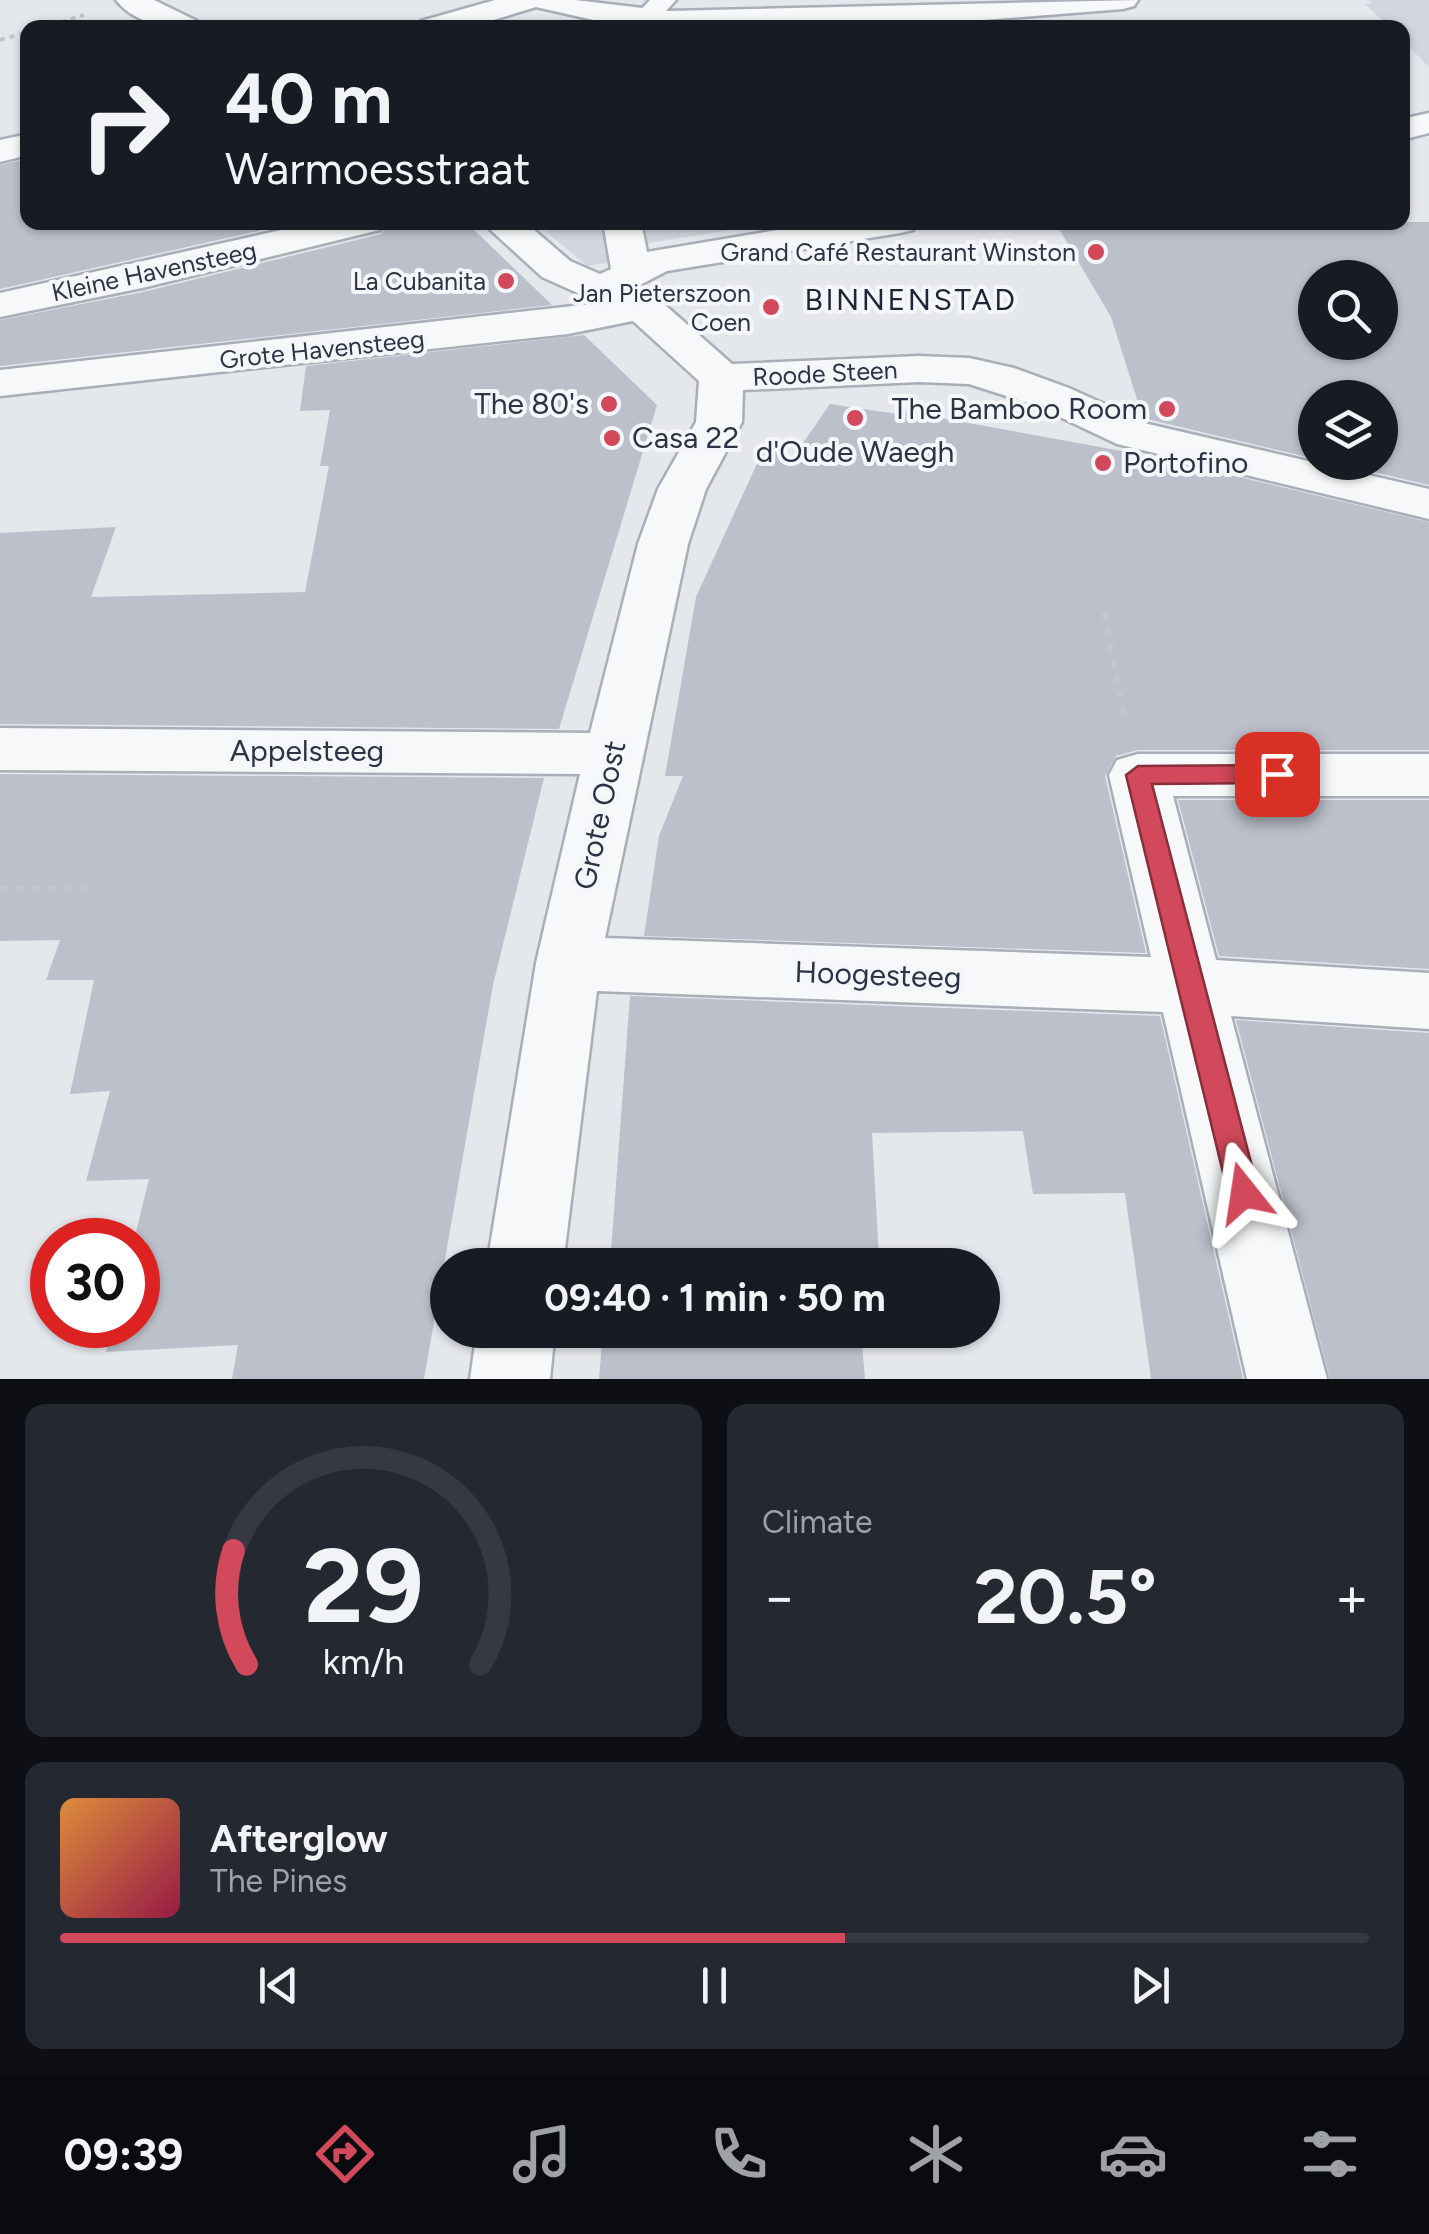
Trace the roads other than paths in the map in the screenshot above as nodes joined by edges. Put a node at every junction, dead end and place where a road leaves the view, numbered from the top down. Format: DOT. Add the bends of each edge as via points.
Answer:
graph roads {
  1 [pos="131,0"];
  2 [pos="528,0"];
  3 [pos="544,0"];
  4 [pos="1123,0"];
  5 [pos="648,16"];
  6 [pos="170,20"];
  7 [pos="459,20"];
  8 [pos="334,230"];
  9 [pos="510,230"];
  10 [pos="622,230"];
  11 [pos="849,230"];
  12 [pos="625,288"];
  13 [pos="0,304"];
  14 [pos="720,378"];
  15 [pos="0,383"];
  16 [pos="1429,504"];
  17 [pos="0,749"];
  18 [pos="613,754"];
  19 [pos="1429,775"];
  20 [pos="568,964"];
  21 [pos="1189,986"];
  22 [pos="1429,1001"];
  23 [pos="527,1248"];
  24 [pos="514,1348"];
  25 [pos="510,1379"];
  26 [pos="1287,1379"];
  1 -- 6 [label="street"];
  2 -- 7 [label="street"];
  3 -- 5 [label="street" via="576,12"];
  4 -- 5 [label="street" via="996,14"];
  8 -- 13 [label="street, Kleine Havensteeg"];
  9 -- 12 [label="street" via="556,269"];
  10 -- 12 [label="street"];
  11 -- 12 [label="street" via="657,260"];
  12 -- 14 [label="street, Roode Steen"];
  12 -- 15 [label="street, Grote Havensteeg" via="568,322"];
  14 -- 16 [label="street, Roode Steen" via="969,371 1054,397 1133,434"];
  14 -- 18 [label="street, Grote Oost" via="719,422 682,488 662,544"];
  17 -- 18 [label="street, Appelsteeg"];
  18 -- 20 [label="street, Grote Oost"];
  19 -- 21 [label="street" via="1138,775"];
  20 -- 21 [label="street, Hoogesteeg"];
  20 -- 23 [label="street, Grote Oost"];
  21 -- 22 [label="street, Hoogesteeg"];
  21 -- 26 [label="street"];
  24 -- 25 [label="street"];
}
